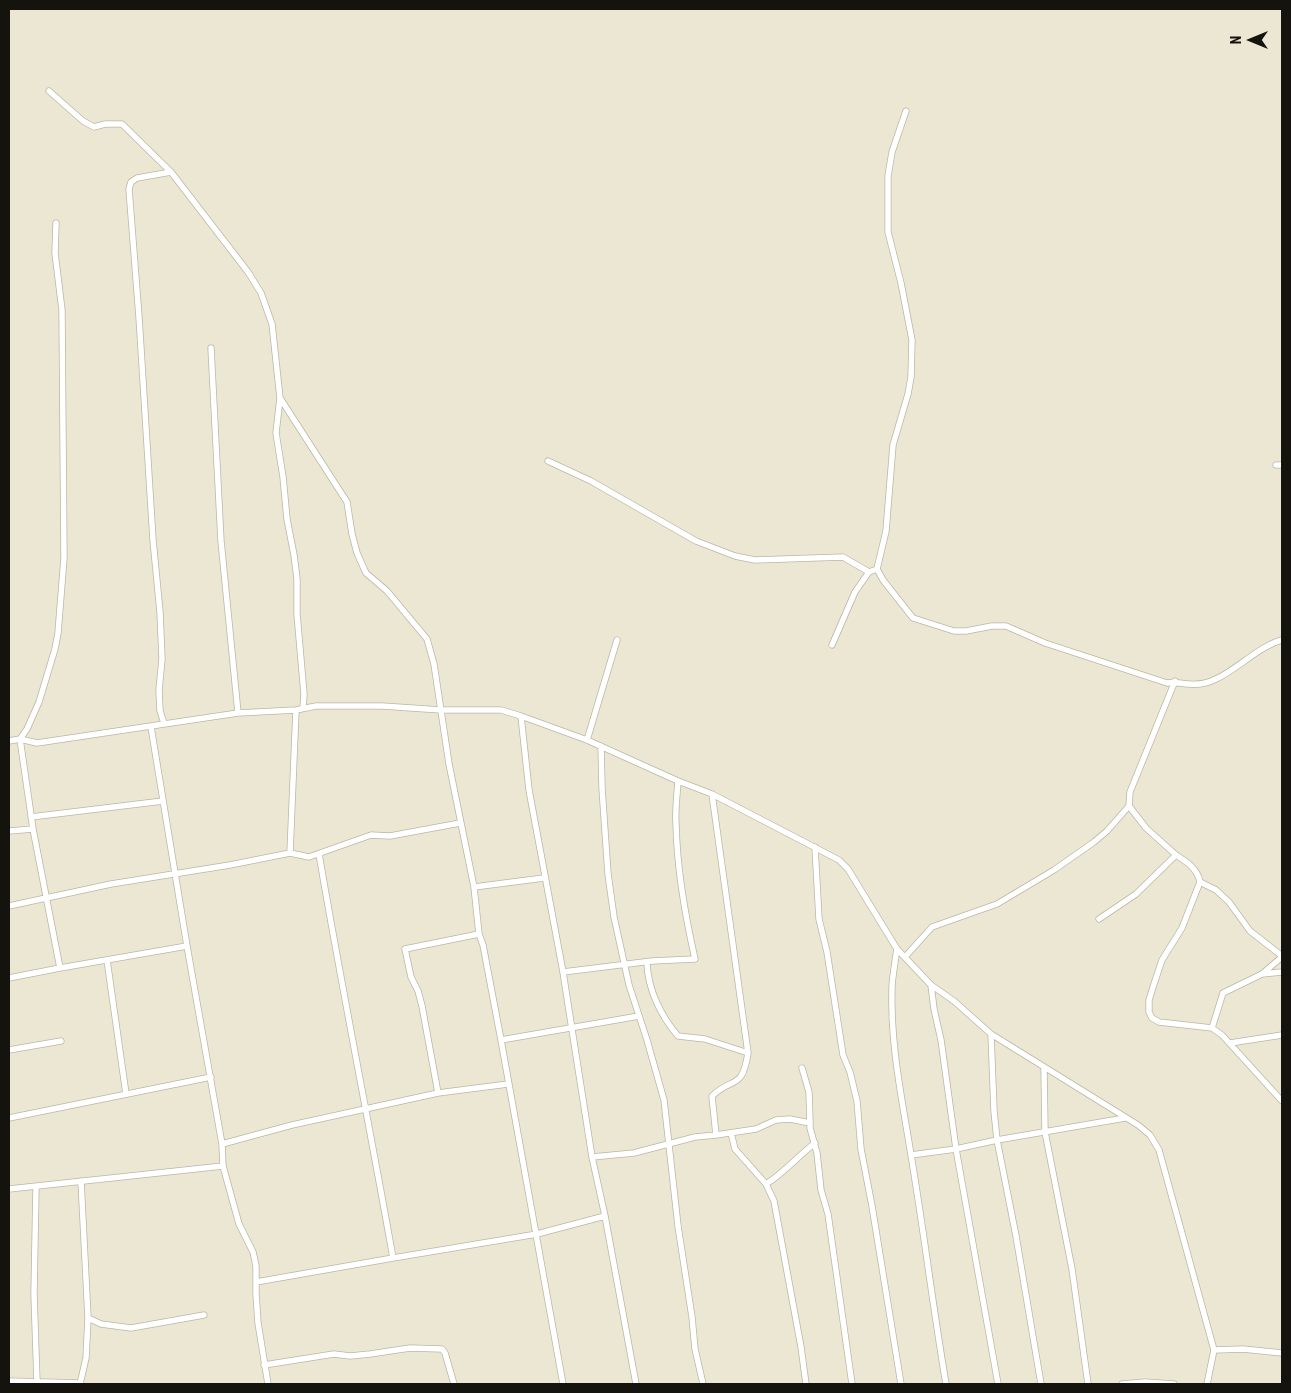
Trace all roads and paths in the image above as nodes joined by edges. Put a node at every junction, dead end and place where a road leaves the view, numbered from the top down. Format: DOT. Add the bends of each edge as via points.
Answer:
graph roads {
  1 [pos="49,90"];
  2 [pos="906,111"];
  3 [pos="171,172"];
  4 [pos="56,222"];
  5 [pos="211,348"];
  6 [pos="280,398"];
  7 [pos="548,461"];
  8 [pos="877,568"];
  9 [pos="869,572"];
  10 [pos="617,640"];
  11 [pos="1282,640"];
  12 [pos="832,645"];
  13 [pos="1175,681"];
  14 [pos="304,708"];
  15 [pos="296,710"];
  16 [pos="441,710"];
  17 [pos="238,713"];
  18 [pos="521,716"];
  19 [pos="164,723"];
  20 [pos="151,727"];
  21 [pos="20,739"];
  22 [pos="587,740"];
  23 [pos="9,741"];
  24 [pos="602,746"];
  25 [pos="678,782"];
  26 [pos="712,794"];
  27 [pos="162,801"];
  28 [pos="1129,806"];
  29 [pos="31,817"];
  30 [pos="460,823"];
  31 [pos="33,829"];
  32 [pos="9,831"];
  33 [pos="815,847"];
  34 [pos="290,853"];
  35 [pos="319,854"];
  36 [pos="1176,855"];
  37 [pos="175,874"];
  38 [pos="544,878"];
  39 [pos="1200,882"];
  40 [pos="474,887"];
  41 [pos="46,898"];
  42 [pos="9,906"];
  43 [pos="1099,920"];
  44 [pos="479,934"];
  45 [pos="187,946"];
  46 [pos="897,949"];
  47 [pos="905,957"];
  48 [pos="1282,957"];
  49 [pos="107,960"];
  50 [pos="647,963"];
  51 [pos="624,965"];
  52 [pos="60,968"];
  53 [pos="563,972"];
  54 [pos="1282,972"];
  55 [pos="1262,974"];
  56 [pos="9,978"];
  57 [pos="931,984"];
  58 [pos="639,1016"];
  59 [pos="571,1028"];
  60 [pos="1212,1028"];
  61 [pos="991,1034"];
  62 [pos="1282,1035"];
  63 [pos="501,1040"];
  64 [pos="61,1041"];
  65 [pos="1230,1043"];
  66 [pos="9,1050"];
  67 [pos="748,1053"];
  68 [pos="802,1068"];
  69 [pos="1044,1069"];
  70 [pos="211,1077"];
  71 [pos="508,1084"];
  72 [pos="126,1094"];
  73 [pos="438,1094"];
  74 [pos="1282,1101"];
  75 [pos="367,1110"];
  76 [pos="9,1118"];
  77 [pos="1125,1118"];
  78 [pos="810,1123"];
  79 [pos="1045,1132"];
  80 [pos="731,1133"];
  81 [pos="716,1135"];
  82 [pos="997,1140"];
  83 [pos="669,1142"];
  84 [pos="815,1143"];
  85 [pos="222,1144"];
  86 [pos="956,1149"];
  87 [pos="911,1155"];
  88 [pos="592,1157"];
  89 [pos="223,1166"];
  90 [pos="81,1181"];
  91 [pos="766,1184"];
  92 [pos="36,1187"];
  93 [pos="9,1189"];
  94 [pos="605,1216"];
  95 [pos="537,1234"];
  96 [pos="393,1258"];
  97 [pos="256,1282"];
  98 [pos="204,1314"];
  99 [pos="88,1318"];
  100 [pos="1214,1350"];
  101 [pos="1282,1353"];
  102 [pos="264,1365"];
  103 [pos="9,1381"];
  104 [pos="37,1382"];
  105 [pos="80,1383"];
  106 [pos="268,1384"];
  107 [pos="454,1384"];
  108 [pos="563,1384"];
  109 [pos="636,1384"];
  110 [pos="703,1384"];
  111 [pos="806,1384"];
  112 [pos="852,1384"];
  113 [pos="901,1384"];
  114 [pos="946,1384"];
  115 [pos="998,1384"];
  116 [pos="1041,1384"];
  117 [pos="1088,1384"];
  118 [pos="1122,1384"];
  119 [pos="1174,1384"];
  120 [pos="1207,1384"];
  1 -- 3 [label="street" via="94,128 122,124"];
  2 -- 8 [label="street" via="892,152 888,176 888,232 912,340 911,377 893,446 886,531"];
  3 -- 6 [label="street" via="261,293 272,324"];
  3 -- 19 [label="street" via="137,178 129,189 152,540 160,612 162,660 159,690"];
  4 -- 21 [label="street" via="62,310 64,558 55,649 40,702"];
  5 -- 17 [label="street" via="221,541"];
  6 -- 14 [label="street" via="276,434 297,579"];
  6 -- 16 [label="street" via="347,502 357,553 366,572 387,591 427,640"];
  7 -- 9 [label="street" via="591,481 696,541 735,556 755,560 843,557"];
  8 -- 9 [label="street"];
  8 -- 13 [label="street" via="906,611 926,623 954,631 1006,626 1045,643 1167,684"];
  9 -- 12 [label="street" via="855,592"];
  10 -- 22 [label="street"];
  11 -- 13 [label="street" via="1215,680 1202,684"];
  13 -- 28 [label="street" via="1130,792"];
  14 -- 15 [label="street"];
  14 -- 16 [label="street" via="382,706"];
  15 -- 17 [label="street"];
  15 -- 34 [label="street"];
  16 -- 18 [label="street" via="501,710"];
  16 -- 30 [label="street"];
  17 -- 19 [label="street"];
  18 -- 22 [label="street"];
  18 -- 38 [label="street"];
  19 -- 20 [label="street"];
  20 -- 21 [label="street" via="37,743"];
  20 -- 27 [label="street"];
  21 -- 23 [label="street"];
  21 -- 29 [label="street"];
  22 -- 24 [label="street"];
  24 -- 25 [label="street"];
  24 -- 51 [label="street" via="608,874"];
  25 -- 26 [label="street"];
  25 -- 50 [label="street" via="678,857 695,959"];
  26 -- 33 [label="street"];
  26 -- 67 [label="street"];
  27 -- 29 [label="street"];
  27 -- 37 [label="street"];
  28 -- 36 [label="street" via="1146,828"];
  28 -- 47 [label="street" via="1107,831 1054,870 997,904 932,927"];
  29 -- 31 [label="street"];
  30 -- 35 [label="street" via="390,836 371,835"];
  30 -- 40 [label="street"];
  31 -- 32 [label="street"];
  31 -- 41 [label="street"];
  33 -- 46 [label="street" via="848,869"];
  33 -- 113 [label="street" via="819,919 843,1055 857,1101 861,1149"];
  34 -- 35 [label="street" via="309,857"];
  34 -- 37 [label="street"];
  35 -- 75 [label="street"];
  36 -- 39 [label="street" via="1191,865"];
  36 -- 43 [label="street" via="1136,894"];
  37 -- 41 [label="street"];
  37 -- 45 [label="street"];
  38 -- 40 [label="street"];
  38 -- 53 [label="street"];
  39 -- 48 [label="street" via="1216,890 1250,931"];
  39 -- 60 [label="street" via="1182,928 1162,960 1149,1012 1159,1022"];
  40 -- 44 [label="street"];
  41 -- 42 [label="street"];
  41 -- 52 [label="street"];
  44 -- 63 [label="street"];
  44 -- 73 [label="street" via="405,949 422,1006"];
  45 -- 49 [label="street"];
  45 -- 70 [label="street"];
  46 -- 47 [label="street"];
  46 -- 87 [label="street" via="892,985 893,1023 898,1084"];
  47 -- 57 [label="street"];
  48 -- 55 [label="street"];
  49 -- 52 [label="street"];
  49 -- 72 [label="street"];
  50 -- 51 [label="street"];
  50 -- 67 [label="street" via="655,1000 678,1036 705,1039"];
  51 -- 53 [label="street"];
  51 -- 58 [label="street"];
  52 -- 56 [label="street"];
  53 -- 59 [label="street"];
  54 -- 55 [label="street"];
  55 -- 60 [label="street" via="1223,993"];
  57 -- 61 [label="street"];
  57 -- 86 [label="street"];
  58 -- 59 [label="street"];
  58 -- 83 [label="street" via="664,1100"];
  59 -- 63 [label="street"];
  59 -- 88 [label="street"];
  60 -- 65 [label="street"];
  61 -- 69 [label="street"];
  61 -- 82 [label="street"];
  62 -- 65 [label="street"];
  63 -- 71 [label="street"];
  64 -- 66 [label="street"];
  65 -- 74 [label="street"];
  67 -- 81 [label="street" via="743,1075 712,1096"];
  68 -- 78 [label="street"];
  69 -- 77 [label="street"];
  69 -- 79 [label="street"];
  70 -- 72 [label="street"];
  70 -- 85 [label="street"];
  71 -- 73 [label="street"];
  71 -- 95 [label="street"];
  72 -- 76 [label="street"];
  73 -- 75 [label="street"];
  75 -- 85 [label="street" via="292,1125"];
  75 -- 96 [label="street"];
  77 -- 79 [label="street"];
  77 -- 100 [label="street" via="1150,1135 1159,1150"];
  78 -- 80 [label="street" via="776,1120 756,1129"];
  78 -- 84 [label="street"];
  79 -- 82 [label="street"];
  79 -- 117 [label="street" via="1072,1269"];
  80 -- 81 [label="street"];
  80 -- 91 [label="street" via="739,1155"];
  81 -- 83 [label="street"];
  82 -- 86 [label="street"];
  82 -- 116 [label="street"];
  83 -- 88 [label="street" via="634,1153"];
  83 -- 110 [label="street" via="694,1349"];
  84 -- 91 [label="street"];
  84 -- 112 [label="street"];
  85 -- 89 [label="street"];
  86 -- 87 [label="street"];
  86 -- 115 [label="street"];
  87 -- 114 [label="street"];
  88 -- 94 [label="street"];
  89 -- 90 [label="street"];
  89 -- 97 [label="street" via="239,1224 253,1252"];
  90 -- 92 [label="street"];
  90 -- 99 [label="street"];
  91 -- 111 [label="street" via="774,1201"];
  92 -- 93 [label="street"];
  92 -- 104 [label="street" via="34,1294"];
  94 -- 95 [label="street"];
  94 -- 109 [label="street"];
  95 -- 96 [label="street"];
  95 -- 108 [label="street"];
  96 -- 97 [label="street"];
  97 -- 102 [label="street"];
  98 -- 99 [label="street" via="131,1328 101,1324"];
  99 -- 105 [label="street" via="86,1358"];
  100 -- 101 [label="street"];
  100 -- 120 [label="street"];
  102 -- 106 [label="street"];
  102 -- 107 [label="street" via="334,1354 350,1356 410,1348 442,1349 446,1352"];
  103 -- 104 [label="street"];
  104 -- 105 [label="street"];
  118 -- 119 [label="street"];
}
